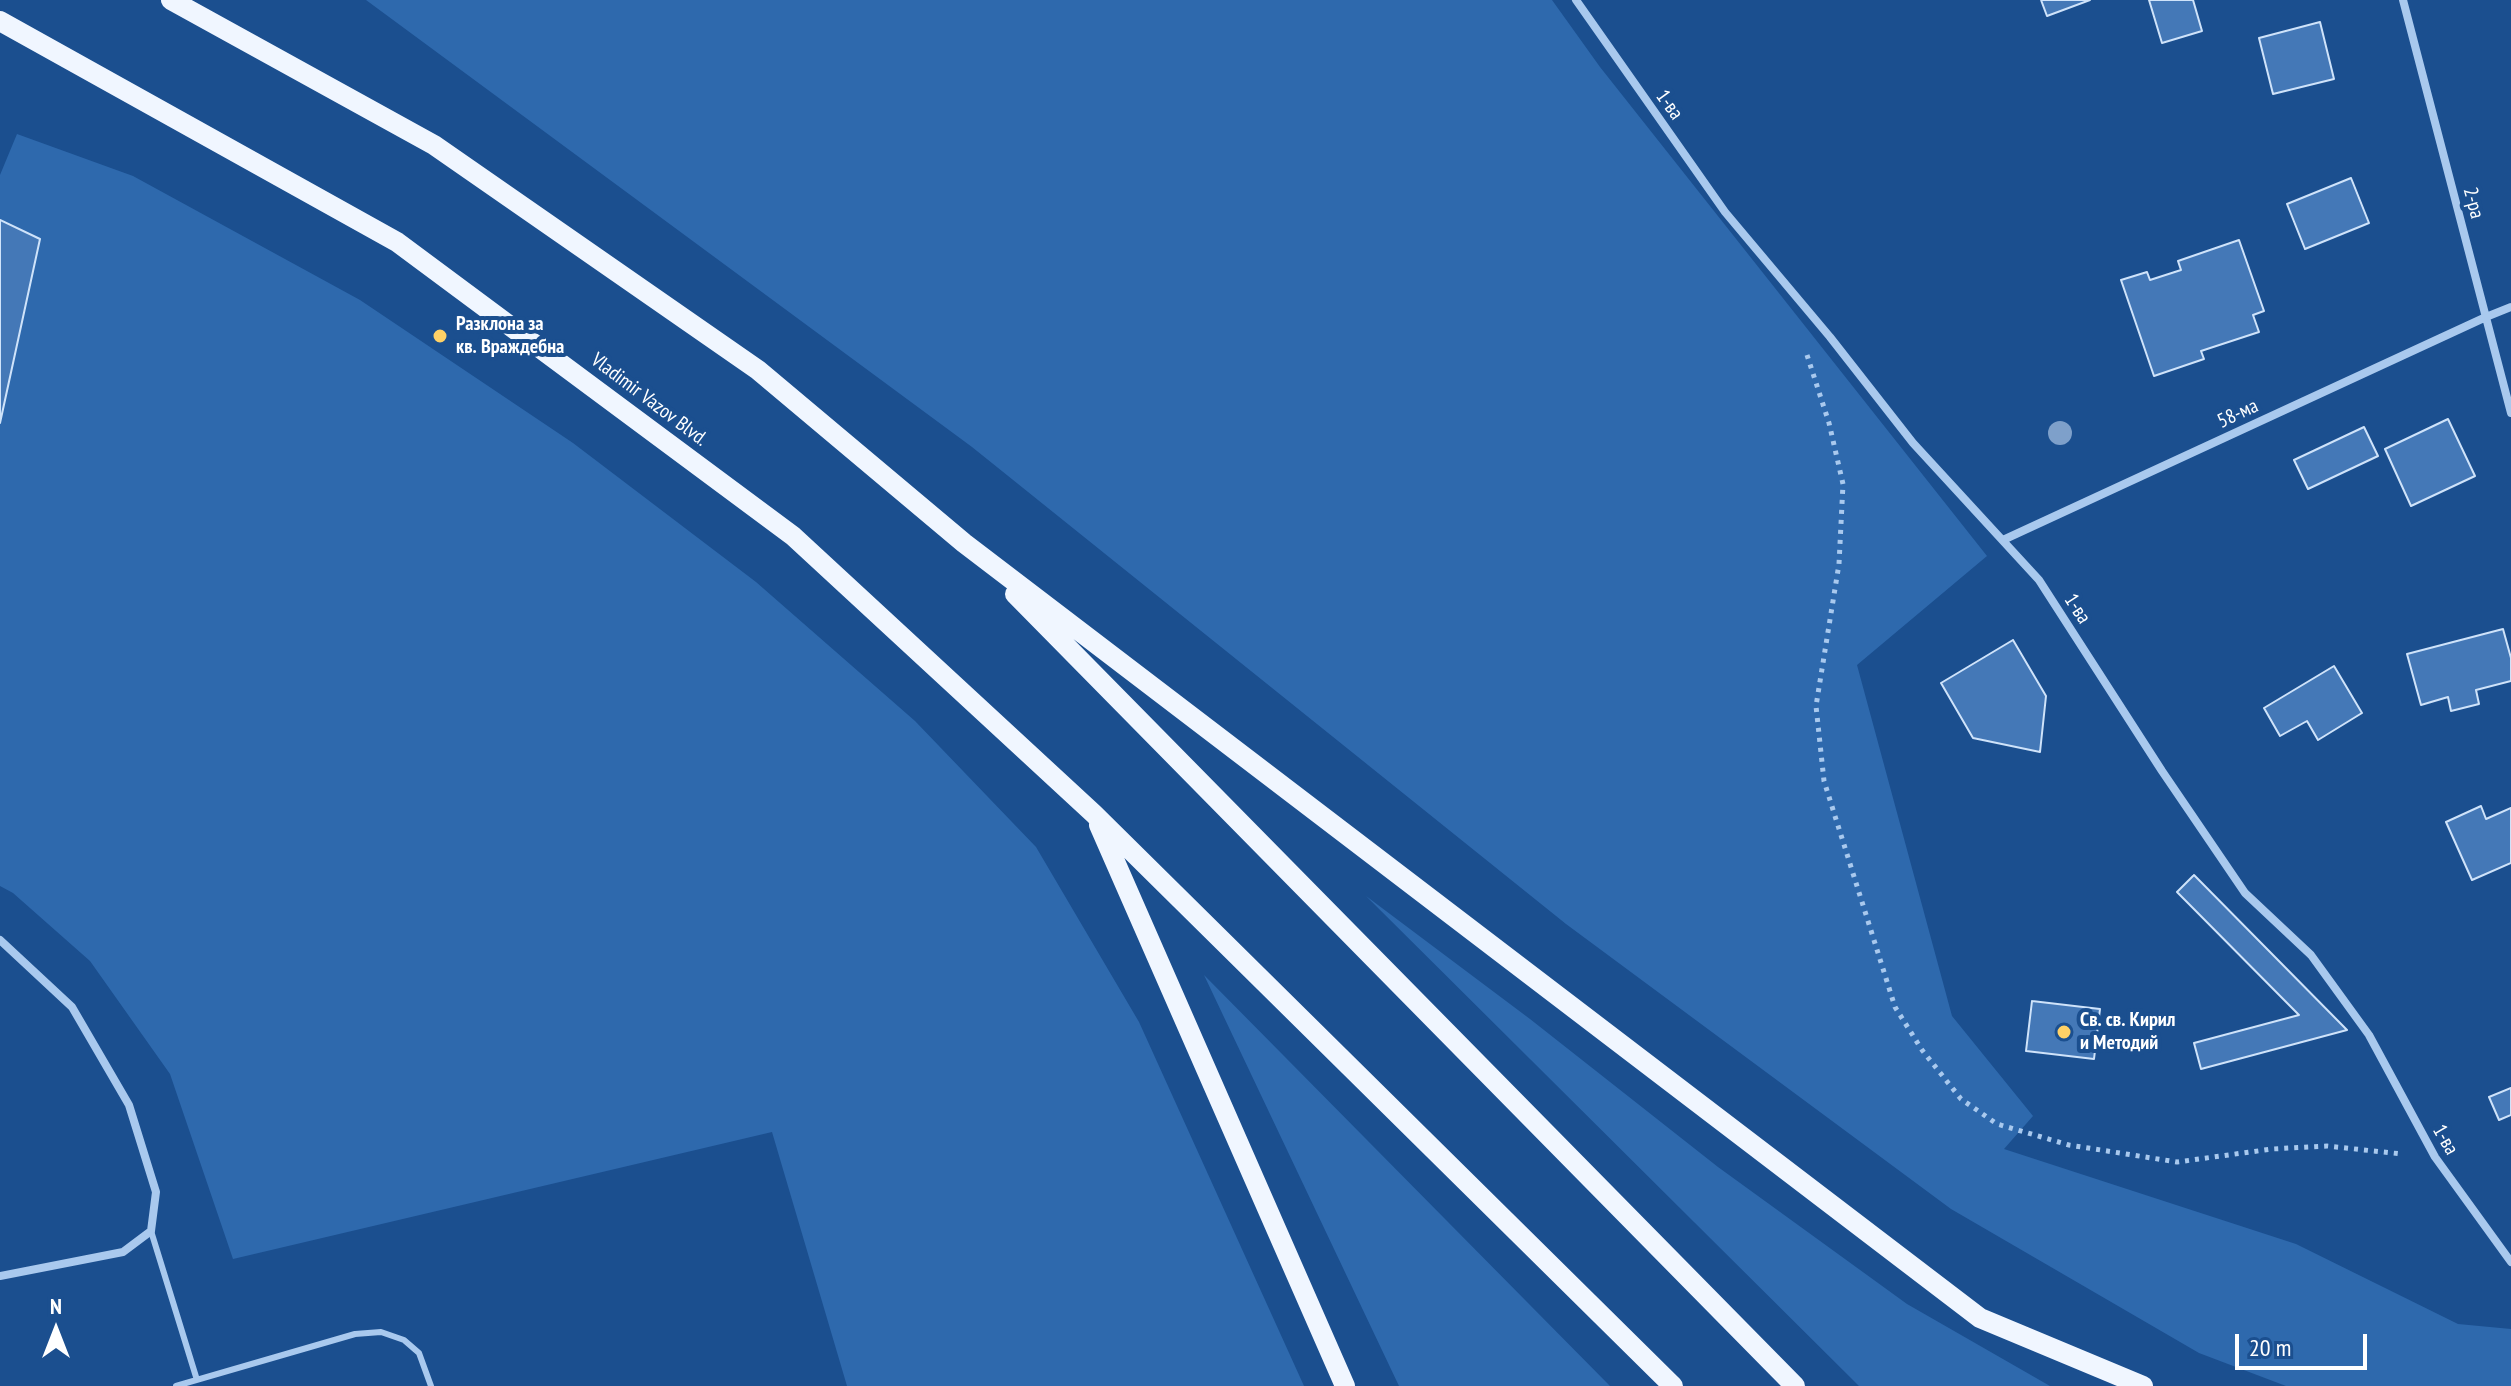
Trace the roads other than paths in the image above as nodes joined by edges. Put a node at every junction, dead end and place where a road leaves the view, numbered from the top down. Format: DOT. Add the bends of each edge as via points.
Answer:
graph roads {
  1 [pos="171,0"];
  2 [pos="1576,0"];
  3 [pos="2403,0"];
  4 [pos="0,21"];
  5 [pos="2511,307"];
  6 [pos="2486,317"];
  7 [pos="2511,413"];
  8 [pos="2003,540"];
  9 [pos="964,543"];
  10 [pos="1094,814"];
  11 [pos="0,940"];
  12 [pos="151,1231"];
  13 [pos="2511,1262"];
  14 [pos="0,1276"];
  15 [pos="197,1380"];
  16 [pos="176,1386"];
  17 [pos="431,1386"];
  18 [pos="1345,1386"];
  19 [pos="1673,1386"];
  20 [pos="1795,1386"];
  21 [pos="2143,1386"];
  1 -- 9 [label="main road" via="434,145 758,370"];
  2 -- 8 [label="street, 1-ва" via="1725,212 1913,443"];
  3 -- 6 [label="street, 2-ра"];
  4 -- 10 [label="main road, Vladimir Vazov Blvd." via="397,242 793,536"];
  5 -- 6 [label="street, 58-ма"];
  6 -- 7 [label="street, 2-ра"];
  6 -- 8 [label="street, 58-ма"];
  8 -- 13 [label="street, 1-ва" via="2039,580 2245,893 2311,955 2369,1035 2435,1157"];
  9 -- 20 [label="main road"];
  9 -- 21 [label="main road" via="1980,1318"];
  10 -- 18 [label="main road"];
  10 -- 19 [label="main road, Vladimir Vazov Blvd."];
  11 -- 12 [label="street" via="72,1007 129,1105 156,1192"];
  12 -- 14 [label="street" via="123,1252"];
  12 -- 15 [label="lane"];
  15 -- 16 [label="lane"];
  15 -- 17 [label="lane" via="355,1334 381,1332 404,1340 419,1353"];
}
